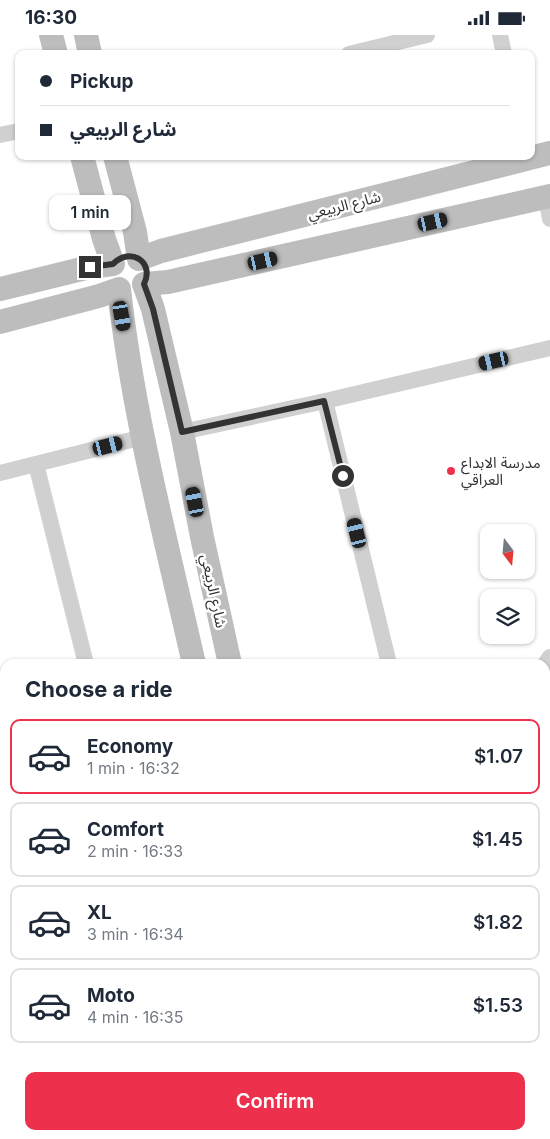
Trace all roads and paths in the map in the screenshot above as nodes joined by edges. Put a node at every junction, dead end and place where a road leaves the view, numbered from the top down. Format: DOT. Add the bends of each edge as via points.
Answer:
graph roads {
  1 [pos="51,35"];
  2 [pos="86,35"];
  3 [pos="427,35"];
  4 [pos="500,35"];
  5 [pos="55,50"];
  6 [pos="89,50"];
  7 [pos="365,50"];
  8 [pos="503,50"];
  9 [pos="15,132"];
  10 [pos="0,135"];
  11 [pos="550,153"];
  12 [pos="535,156"];
  13 [pos="83,160"];
  14 [pos="116,160"];
  15 [pos="515,160"];
  16 [pos="549,204"];
  17 [pos="135,232"];
  18 [pos="104,239"];
  19 [pos="160,251"];
  20 [pos="138,259"];
  21 [pos="113,264"];
  22 [pos="90,267"];
  23 [pos="168,282"];
  24 [pos="144,284"];
  25 [pos="0,289"];
  26 [pos="109,293"];
  27 [pos="153,309"];
  28 [pos="122,316"];
  29 [pos="0,322"];
  30 [pos="550,348"];
  31 [pos="324,401"];
  32 [pos="182,432"];
  33 [pos="143,437"];
  34 [pos="36,464"];
  35 [pos="0,473"];
  36 [pos="85,659"];
  37 [pos="193,659"];
  38 [pos="229,659"];
  39 [pos="388,659"];
  1 -- 5 [label="street"];
  2 -- 6 [label="street"];
  3 -- 7 [label="street"];
  4 -- 8 [label="street"];
  9 -- 10 [label="street"];
  11 -- 12 [label="street, شارع الربيعي"];
  13 -- 18 [label="street"];
  14 -- 17 [label="street, شارع الربيعي"];
  15 -- 19 [label="street, شارع الربيعي"];
  16 -- 23 [label="street"];
  17 -- 18 [label="street" via="133,242 126,249 112,248"];
  17 -- 19 [label="street" via="145,245"];
  17 -- 20 [label="street, شارع الربيعي"];
  18 -- 21 [label="street"];
  18 -- 22 [label="street" via="102,255"];
  19 -- 20 [label="street, شارع الربيعي"];
  19 -- 23 [label="street" via="150,260 149,270 155,278"];
  20 -- 21 [label="street, شارع الربيعي" via="128,256"];
  20 -- 24 [label="street, شارع الربيعي" via="146,268"];
  21 -- 22 [label="street, شارع الربيعي"];
  21 -- 26 [label="street" via="110,275 114,286"];
  22 -- 25 [label="street, شارع الربيعي"];
  22 -- 26 [label="street" via="102,271 108,278"];
  23 -- 24 [label="street"];
  23 -- 27 [label="street" via="158,293"];
  24 -- 26 [label="street" via="135,291"];
  24 -- 27 [label="street, شارع الربيعي"];
  26 -- 28 [label="street" via="111,303"];
  26 -- 29 [label="street"];
  27 -- 28 [label="street" via="144,299 135,298 126,303"];
  27 -- 32 [label="street, شارع الربيعي"];
  28 -- 33 [label="street"];
  30 -- 31 [label="street"];
  31 -- 32 [label="street"];
  31 -- 39 [label="street"];
  32 -- 38 [label="street, شارع الربيعي"];
  33 -- 34 [label="street"];
  33 -- 37 [label="street"];
  34 -- 35 [label="street"];
  34 -- 36 [label="street"];
}
